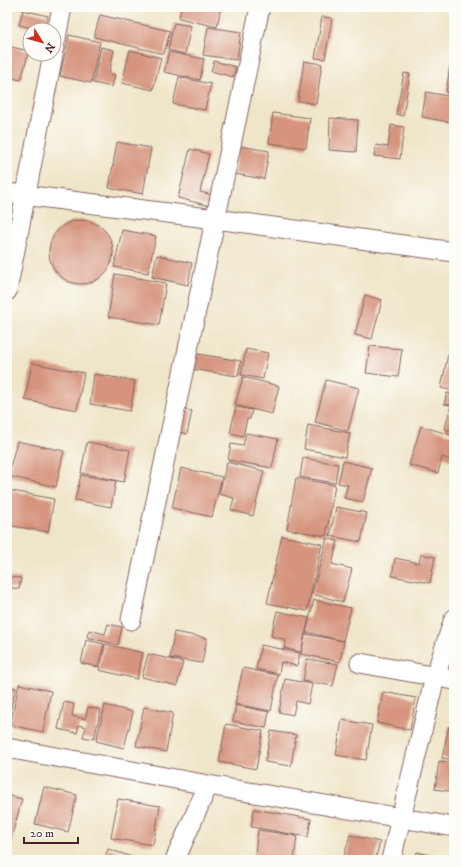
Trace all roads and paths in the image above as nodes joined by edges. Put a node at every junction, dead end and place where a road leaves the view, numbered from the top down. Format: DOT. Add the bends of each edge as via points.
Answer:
graph roads {
  1 [pos="62,7"];
  2 [pos="260,7"];
  3 [pos="59,22"];
  4 [pos="51,62"];
  5 [pos="16,194"];
  6 [pos="216,219"];
  7 [pos="454,252"];
  8 [pos="7,291"];
  9 [pos="454,619"];
  10 [pos="131,620"];
  11 [pos="360,663"];
  12 [pos="435,677"];
  13 [pos="454,680"];
  14 [pos="7,748"];
  15 [pos="208,785"];
  16 [pos="400,818"];
  17 [pos="454,827"];
  18 [pos="175,860"];
  19 [pos="391,860"];
  1 -- 3 [label="street"];
  2 -- 6 [label="street"];
  4 -- 5 [label="street"];
  5 -- 6 [label="street"];
  5 -- 8 [label="street"];
  6 -- 7 [label="street"];
  6 -- 10 [label="street"];
  9 -- 12 [label="street"];
  11 -- 12 [label="street"];
  12 -- 13 [label="street"];
  12 -- 16 [label="street"];
  14 -- 15 [label="street"];
  15 -- 16 [label="street"];
  15 -- 18 [label="street"];
  16 -- 17 [label="street"];
  16 -- 19 [label="street"];
}
